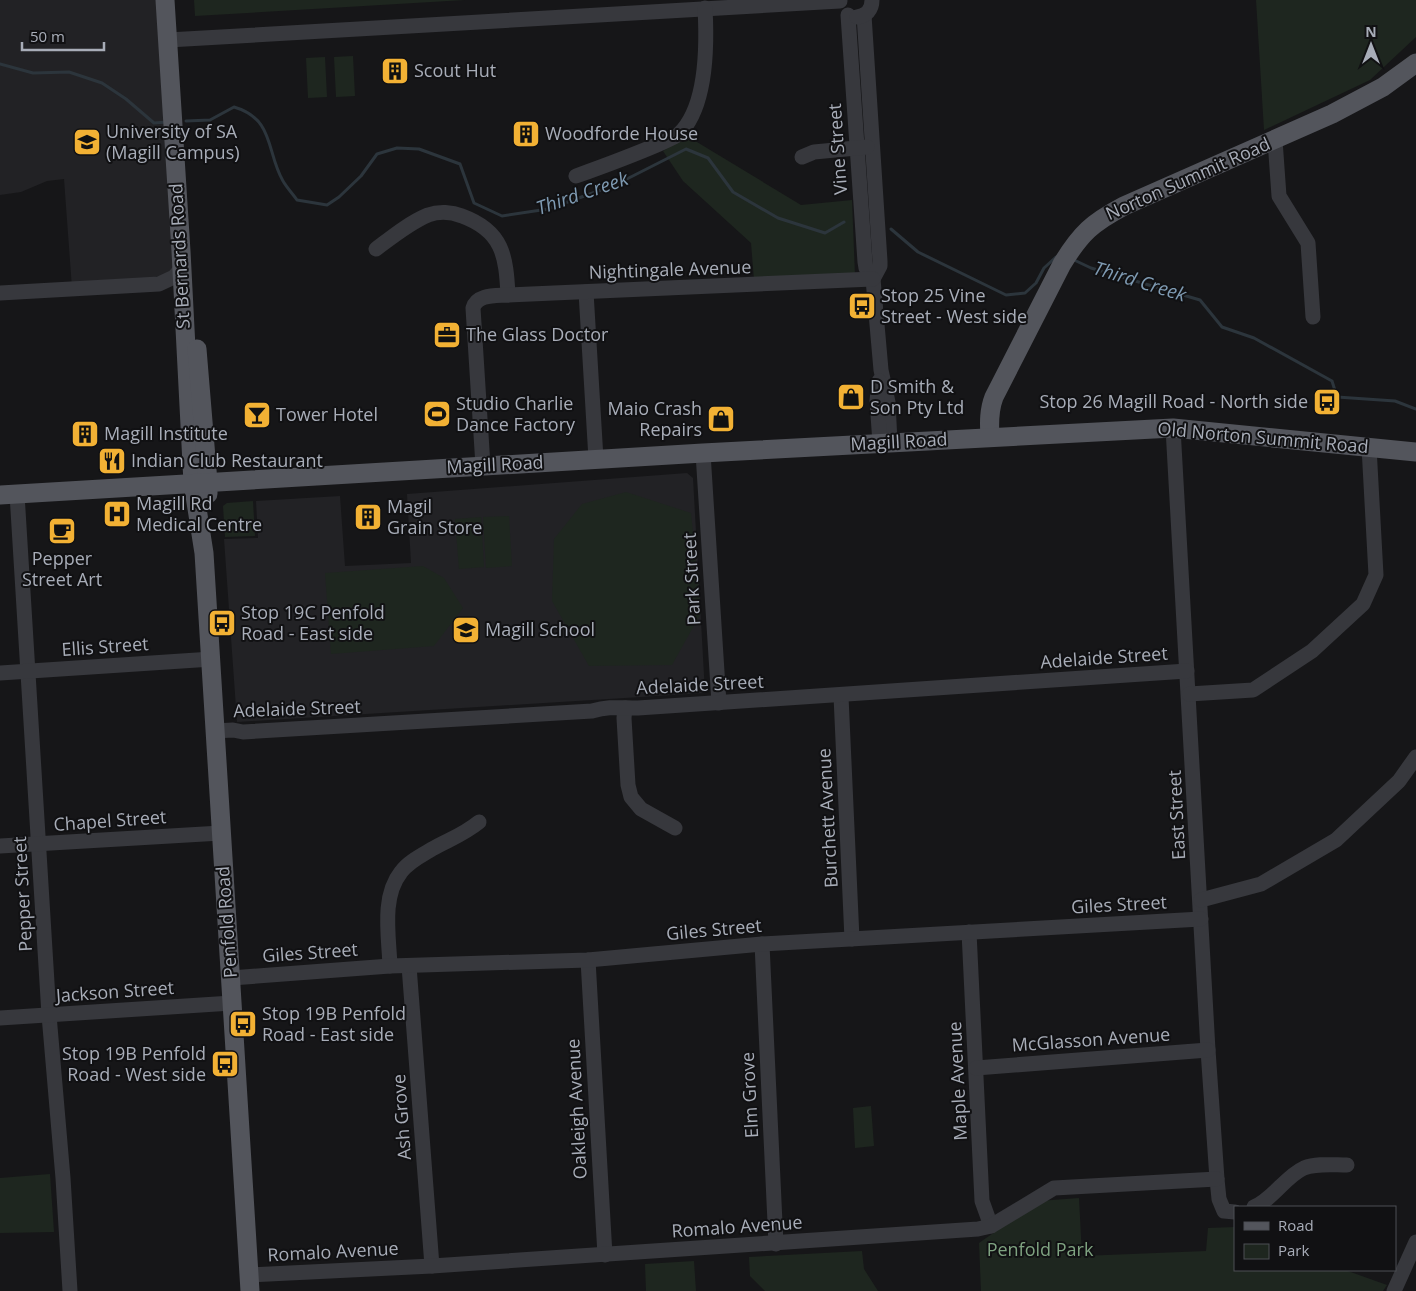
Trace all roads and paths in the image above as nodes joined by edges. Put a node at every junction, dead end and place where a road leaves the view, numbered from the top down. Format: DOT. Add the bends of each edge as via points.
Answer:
graph roads {
  1 [pos="165,0"];
  2 [pos="176,0"];
  3 [pos="840,0"];
  4 [pos="872,0"];
  5 [pos="705,8"];
  6 [pos="848,15"];
  7 [pos="864,15"];
  8 [pos="173,39"];
  9 [pos="1416,63"];
  10 [pos="176,97"];
  11 [pos="1275,140"];
  12 [pos="874,147"];
  13 [pos="856,148"];
  14 [pos="802,157"];
  15 [pos="576,176"];
  16 [pos="376,249"];
  17 [pos="182,268"];
  18 [pos="874,279"];
  19 [pos="159,284"];
  20 [pos="586,292"];
  21 [pos="0,293"];
  22 [pos="183,295"];
  23 [pos="508,295"];
  24 [pos="1313,317"];
  25 [pos="1173,428"];
  26 [pos="990,437"];
  27 [pos="885,443"];
  28 [pos="1369,447"];
  29 [pos="1416,452"];
  30 [pos="703,453"];
  31 [pos="596,459"];
  32 [pos="483,466"];
  33 [pos="200,482"];
  34 [pos="9,495"];
  35 [pos="212,659"];
  36 [pos="29,671"];
  37 [pos="1187,671"];
  38 [pos="0,673"];
  39 [pos="1189,694"];
  40 [pos="841,696"];
  41 [pos="718,703"];
  42 [pos="625,708"];
  43 [pos="216,731"];
  44 [pos="1416,757"];
  45 [pos="479,822"];
  46 [pos="675,828"];
  47 [pos="221,833"];
  48 [pos="38,844"];
  49 [pos="0,846"];
  50 [pos="1201,900"];
  51 [pos="1201,919"];
  52 [pos="969,932"];
  53 [pos="852,939"];
  54 [pos="762,944"];
  55 [pos="588,960"];
  56 [pos="390,966"];
  57 [pos="409,966"];
  58 [pos="231,978"];
  59 [pos="232,1003"];
  60 [pos="49,1015"];
  61 [pos="0,1018"];
  62 [pos="1208,1050"];
  63 [pos="976,1068"];
  64 [pos="1347,1165"];
  65 [pos="1218,1180"];
  66 [pos="1257,1206"];
  67 [pos="1234,1212"];
  68 [pos="991,1226"];
  69 [pos="1416,1242"];
  70 [pos="776,1244"];
  71 [pos="605,1255"];
  72 [pos="432,1266"];
  73 [pos="249,1283"];
  74 [pos="70,1291"];
  75 [pos="1394,1291"];
  1 -- 8 [label="main road, St Bernards Road"];
  2 -- 8 [label="main road, St Bernards Road"];
  3 -- 5 [label="street"];
  3 -- 6 [label="street"];
  4 -- 7 [label="street" via="871,8"];
  5 -- 8 [label="street"];
  5 -- 15 [label="street" via="706,63 691,116 679,135"];
  6 -- 7 [label="street"];
  6 -- 13 [label="street, Vine Street"];
  7 -- 12 [label="street, Vine Street"];
  8 -- 10 [label="main road, St Bernards Road"];
  9 -- 11 [label="main road, Norton Summit Road" via="1383,87"];
  10 -- 17 [label="main road, St Bernards Road"];
  10 -- 33 [label="main road, St Bernards Road" via="192,283"];
  11 -- 24 [label="street" via="1279,196 1308,243"];
  11 -- 26 [label="main road, Norton Summit Road" via="1124,206 1086,230 1062,264 990,406"];
  12 -- 13 [label="street"];
  12 -- 18 [label="street, Vine Street" via="880,261"];
  13 -- 14 [label="street" via="814,152"];
  13 -- 18 [label="street, Vine Street" via="866,268"];
  16 -- 23 [label="street" via="429,215 452,213 469,218 490,231 499,244 506,268"];
  17 -- 19 [label="street" via="174,277"];
  17 -- 22 [label="main road, St Bernards Road"];
  18 -- 20 [label="street, Nightingale Avenue"];
  18 -- 27 [label="street, Vine Street" via="880,370 877,401"];
  19 -- 21 [label="street"];
  19 -- 22 [label="street"];
  20 -- 23 [label="street, Nightingale Avenue"];
  20 -- 31 [label="street"];
  22 -- 33 [label="main road, St Bernards Road"];
  23 -- 32 [label="street, Nightingale Avenue" via="485,297 474,303 473,308"];
  25 -- 26 [label="main road, Old Norton Summit Road"];
  25 -- 28 [label="main road, Old Norton Summit Road"];
  25 -- 37 [label="street, East Street"];
  26 -- 27 [label="main road, Magill Road"];
  27 -- 30 [label="main road, Magill Road"];
  28 -- 29 [label="main road, Old Norton Summit Road"];
  28 -- 39 [label="street" via="1376,575 1362,604 1312,651 1253,690"];
  30 -- 31 [label="main road, Magill Road"];
  30 -- 41 [label="street, Park Street"];
  31 -- 32 [label="main road, Magill Road"];
  32 -- 33 [label="main road, Magill Road"];
  33 -- 34 [label="main road, Magill Road"];
  33 -- 35 [label="main road, Penfold Road"];
  34 -- 36 [label="street, Pepper Street"];
  35 -- 36 [label="street, Ellis Street"];
  35 -- 43 [label="main road, Penfold Road"];
  36 -- 38 [label="street, Ellis Street"];
  36 -- 48 [label="street, Pepper Street"];
  37 -- 39 [label="street, East Street"];
  37 -- 40 [label="street, Adelaide Street"];
  39 -- 50 [label="street, East Street"];
  40 -- 41 [label="street, Adelaide Street"];
  40 -- 53 [label="street, Burchett Avenue"];
  41 -- 42 [label="street, Adelaide Street"];
  42 -- 43 [label="street, Adelaide Street" via="617,706 592,711 292,730"];
  42 -- 46 [label="street" via="631,797 641,808"];
  43 -- 47 [label="main road, Penfold Road"];
  44 -- 50 [label="street" via="1399,781 1336,840 1261,884"];
  45 -- 56 [label="street" via="400,872 390,892"];
  47 -- 48 [label="street, Chapel Street"];
  47 -- 58 [label="main road, Penfold Road"];
  48 -- 49 [label="street, Chapel Street"];
  48 -- 60 [label="street, Pepper Street"];
  50 -- 51 [label="street, East Street"];
  51 -- 52 [label="street, Giles Street"];
  51 -- 62 [label="street, East Street"];
  52 -- 53 [label="street, Giles Street"];
  52 -- 63 [label="street, Maple Avenue"];
  53 -- 54 [label="street, Giles Street"];
  54 -- 55 [label="street, Giles Street"];
  54 -- 70 [label="street, Elm Grove"];
  55 -- 57 [label="street, Giles Street"];
  55 -- 71 [label="street, Oakleigh Avenue"];
  56 -- 57 [label="street, Giles Street"];
  56 -- 58 [label="street, Giles Street"];
  57 -- 72 [label="street, Ash Grove"];
  58 -- 59 [label="main road, Penfold Road"];
  59 -- 60 [label="street, Jackson Street"];
  59 -- 73 [label="main road, Penfold Road"];
  60 -- 61 [label="street, Jackson Street"];
  60 -- 74 [label="street, Pepper Street"];
  62 -- 63 [label="street, McGlasson Avenue"];
  62 -- 65 [label="street, East Street"];
  63 -- 68 [label="street, Maple Avenue" via="982,1201"];
  64 -- 66 [label="street" via="1303,1169"];
  65 -- 67 [label="street, East Street" via="1219,1199 1224,1211"];
  65 -- 68 [label="street, Romalo Avenue" via="1054,1188"];
  68 -- 70 [label="street, Romalo Avenue"];
  69 -- 75 [label="street"];
  70 -- 71 [label="street, Romalo Avenue"];
  71 -- 72 [label="street, Romalo Avenue"];
  72 -- 73 [label="street, Romalo Avenue"];
}
